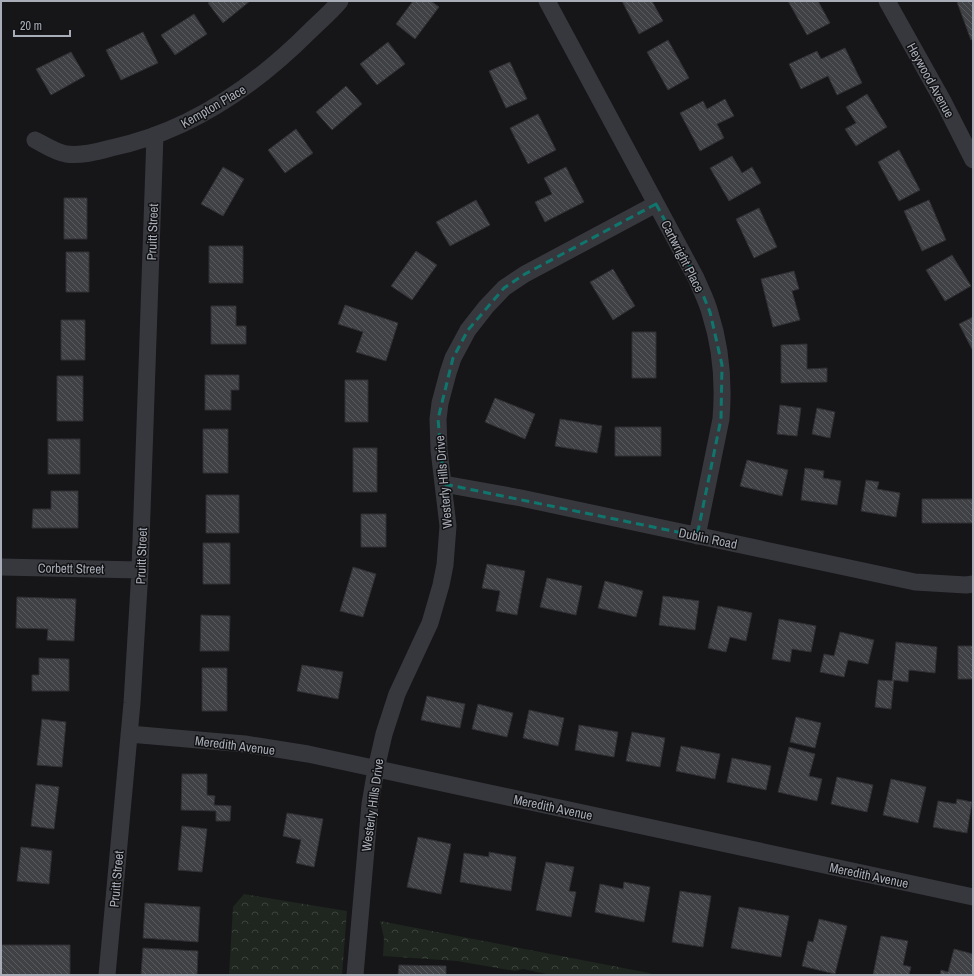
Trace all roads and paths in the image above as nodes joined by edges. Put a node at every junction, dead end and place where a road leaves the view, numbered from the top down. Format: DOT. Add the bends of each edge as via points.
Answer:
graph roads {
  1 [pos="340,1"];
  2 [pos="546,1"];
  3 [pos="887,1"];
  4 [pos="155,135"];
  5 [pos="35,140"];
  6 [pos="973,160"];
  7 [pos="656,204"];
  8 [pos="444,484"];
  9 [pos="697,536"];
  10 [pos="1,567"];
  11 [pos="140,570"];
  12 [pos="973,584"];
  13 [pos="129,734"];
  14 [pos="376,769"];
  15 [pos="973,897"];
  16 [pos="107,975"];
  17 [pos="355,975"];
  1 -- 4 [label="street, Kempton Place" via="285,57 245,88 187,123"];
  2 -- 7 [label="street, Cartwright Place"];
  3 -- 6 [label="street, Heywood Avenue"];
  4 -- 5 [label="street, Kempton Place" via="124,146 85,154 58,152"];
  4 -- 11 [label="street, Pruitt Street"];
  7 -- 8 [label="street, Westerly Hills Drive" via="525,274 504,288 468,330 453,358 438,419"];
  7 -- 9 [label="street, Cartwright Place" via="696,278 710,312 722,365 721,419"];
  8 -- 9 [label="street, Dublin Road"];
  8 -- 14 [label="street, Westerly Hills Drive" via="448,526 441,585 430,623 397,694"];
  9 -- 12 [label="street, Dublin Road" via="915,582"];
  10 -- 11 [label="street, Corbett Street"];
  11 -- 13 [label="street, Pruitt Street"];
  13 -- 14 [label="street, Meredith Avenue" via="245,744"];
  13 -- 16 [label="street, Pruitt Street"];
  14 -- 15 [label="street, Meredith Avenue"];
  14 -- 17 [label="street, Westerly Hills Drive" via="370,804"];
}
